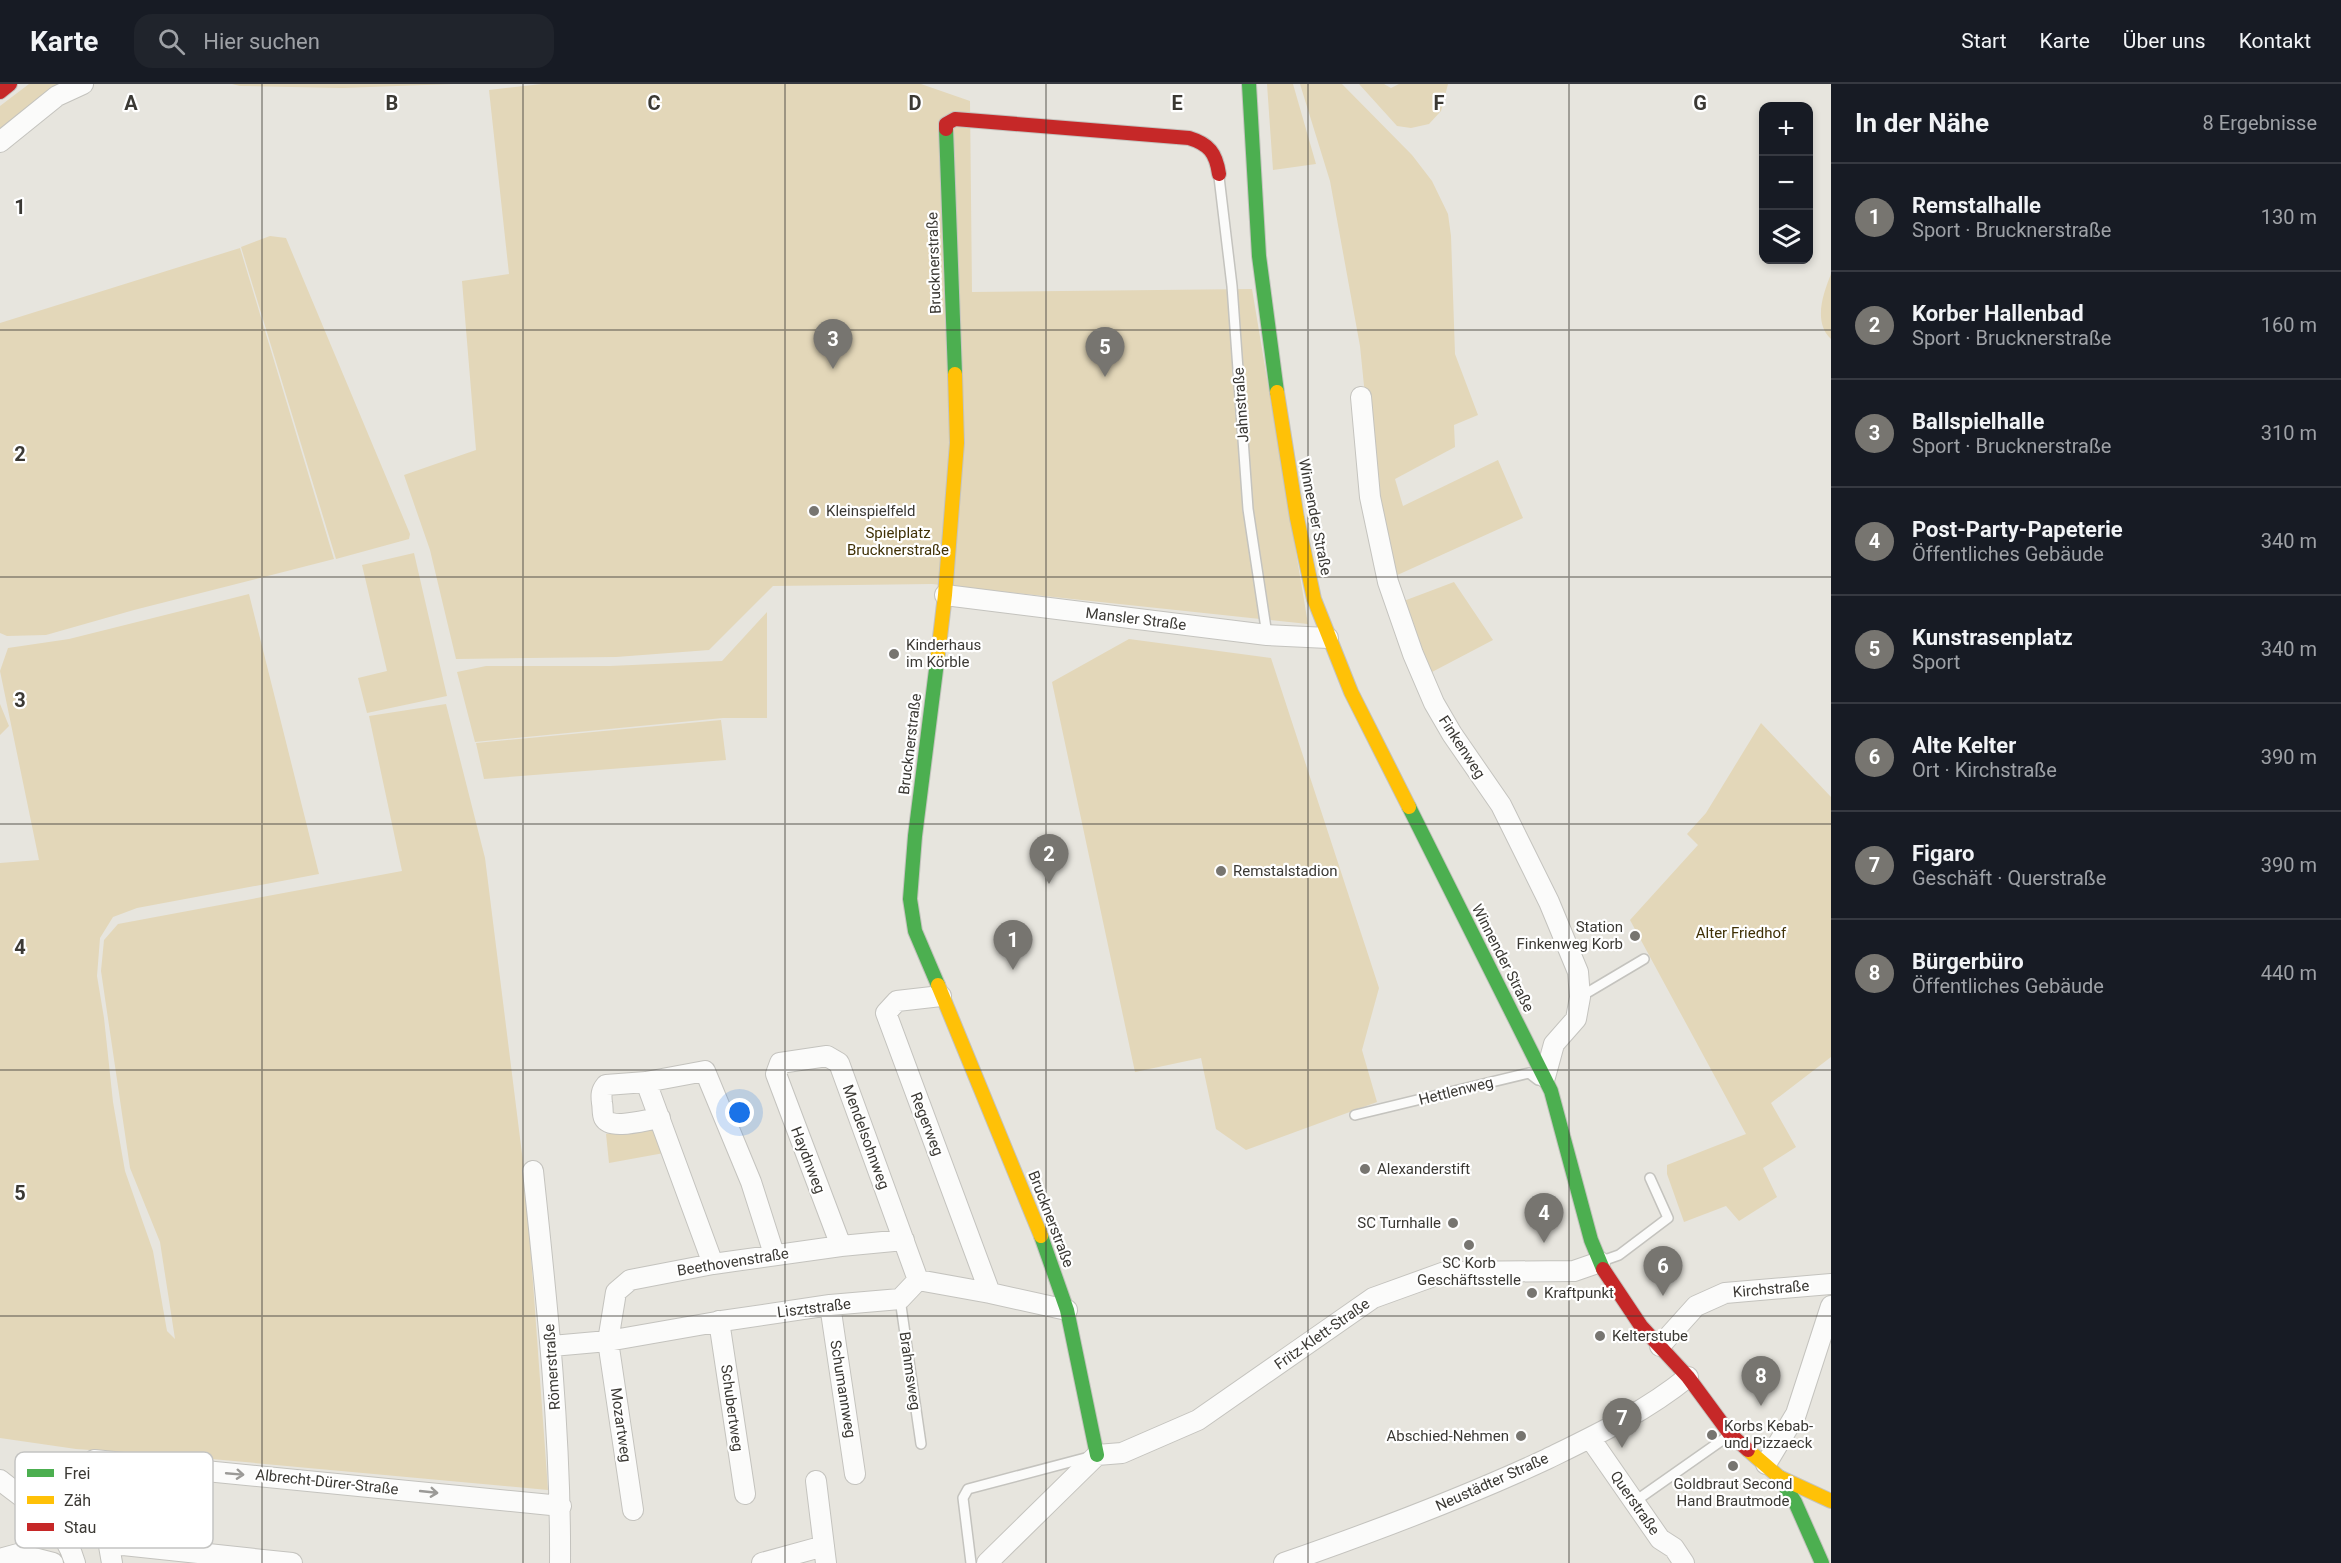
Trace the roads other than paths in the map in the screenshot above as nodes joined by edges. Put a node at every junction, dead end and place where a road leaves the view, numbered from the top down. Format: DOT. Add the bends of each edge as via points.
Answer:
graph roads {
  1 [pos="10,84"];
  2 [pos="83,84"];
  3 [pos="1249,84"];
  4 [pos="0,92"];
  5 [pos="0,142"];
  6 [pos="1219,174"];
  7 [pos="1361,397"];
  8 [pos="945,595"];
  9 [pos="1267,635"];
  10 [pos="1329,638"];
  11 [pos="1644,959"];
  12 [pos="941,996"];
  13 [pos="1580,997"];
  14 [pos="776,1074"];
  15 [pos="646,1082"];
  16 [pos="1548,1084"];
  17 [pos="1355,1115"];
  18 [pos="660,1118"];
  19 [pos="532,1171"];
  20 [pos="1650,1178"];
  21 [pos="904,1240"];
  22 [pos="841,1246"];
  23 [pos="774,1254"];
  24 [pos="1600,1262"];
  25 [pos="713,1264"];
  26 [pos="918,1280"];
  27 [pos="1831,1284"];
  28 [pos="990,1293"];
  29 [pos="900,1299"];
  30 [pos="830,1305"];
  31 [pos="1831,1306"];
  32 [pos="1067,1310"];
  33 [pos="719,1321"];
  34 [pos="608,1341"];
  35 [pos="552,1346"];
  36 [pos="1660,1346"];
  37 [pos="1822,1359"];
  38 [pos="1688,1377"];
  39 [pos="1730,1434"];
  40 [pos="1590,1438"];
  41 [pos="921,1444"];
  42 [pos="1097,1455"];
  43 [pos="1772,1470"];
  44 [pos="213,1472"];
  45 [pos="855,1474"];
  46 [pos="0,1480"];
  47 [pos="816,1481"];
  48 [pos="745,1494"];
  49 [pos="10,1497"];
  50 [pos="1634,1502"];
  51 [pos="1831,1502"];
  52 [pos="561,1506"];
  53 [pos="633,1509"];
  54 [pos="1808,1528"];
  55 [pos="69,1548"];
  56 [pos="151,1548"];
  57 [pos="825,1554"];
  58 [pos="1325,1557"];
  59 [pos="0,1559"];
  60 [pos="1815,1560"];
  61 [pos="53,1563"];
  62 [pos="75,1563"];
  63 [pos="292,1563"];
  64 [pos="560,1563"];
  65 [pos="762,1563"];
  66 [pos="971,1563"];
  67 [pos="987,1563"];
  68 [pos="1284,1563"];
  69 [pos="1684,1563"];
  1 -- 4 [label="street"];
  2 -- 5 [label="street" via="57,96"];
  3 -- 10 [label="street, Winnender Straße" via="1270,351 1305,559 1314,599"];
  6 -- 8 [label="street, Brucknerstraße" via="1217,158 1206,143 1189,138 956,119 946,124 957,443"];
  6 -- 9 [label="lane, Jahnstraße" via="1232,286 1248,509"];
  7 -- 13 [label="street, Finkenweg" via="1373,508 1388,582 1413,654 1434,703 1501,805 1549,902 1578,972"];
  8 -- 9 [label="street, Mansler Straße"];
  8 -- 12 [label="street, Brucknerstraße" via="910,899 915,931"];
  9 -- 10 [label="street, Mansler Straße"];
  10 -- 16 [label="street, Winnender Straße" via="1351,692"];
  11 -- 13 [label="lane"];
  12 -- 28 [label="street, Regerweg" via="897,1001 886,1013"];
  12 -- 32 [label="street, Brucknerstraße" via="1036,1221"];
  13 -- 16 [label="street, Finkenweg" via="1576,1019 1554,1044"];
  14 -- 21 [label="street, Mendelsohnweg" via="780,1063 827,1056 839,1063"];
  14 -- 22 [label="street, Haydnweg"];
  15 -- 18 [label="street"];
  15 -- 18 [label="street" via="606,1085 601,1094 604,1117 619,1125"];
  15 -- 23 [label="street" via="705,1071 751,1182"];
  16 -- 17 [label="lane, Hettlenweg" via="1529,1073"];
  16 -- 24 [label="street, Winnender Straße" via="1590,1240"];
  18 -- 25 [label="street"];
  19 -- 35 [label="street, Römerstraße"];
  20 -- 24 [label="lane" via="1668,1218 1618,1255"];
  21 -- 22 [label="street, Beethovenstraße"];
  21 -- 26 [label="street, Mendelsohnweg"];
  22 -- 23 [label="street, Beethovenstraße"];
  23 -- 25 [label="street, Beethovenstraße"];
  24 -- 36 [label="street, Winnender Straße" via="1641,1326"];
  24 -- 42 [label="street, Fritz-Klett-Straße" via="1574,1270 1445,1272 1373,1298 1198,1420 1122,1453"];
  25 -- 34 [label="street, Beethovenstraße" via="630,1280 616,1292"];
  26 -- 28 [label="street"];
  26 -- 29 [label="street"];
  27 -- 36 [label="street, Kirchstraße" via="1725,1293 1696,1306"];
  28 -- 32 [label="street"];
  29 -- 30 [label="street, Lisztstraße"];
  29 -- 41 [label="lane, Brahmsweg"];
  30 -- 33 [label="street, Lisztstraße"];
  30 -- 45 [label="street, Schumannweg"];
  31 -- 37 [label="street"];
  32 -- 42 [label="street, Brucknerstraße"];
  33 -- 34 [label="street, Lisztstraße"];
  33 -- 48 [label="street, Schubertweg"];
  34 -- 35 [label="street, Lisztstraße"];
  34 -- 53 [label="street, Mozartweg"];
  35 -- 52 [label="street, Römerstraße"];
  36 -- 38 [label="street, Winnender Straße"];
  37 -- 43 [label="street"];
  38 -- 39 [label="street, Winnender Straße" via="1707,1395"];
  38 -- 40 [label="street, Neustädter Straße" via="1660,1400"];
  39 -- 43 [label="street, Winnender Straße"];
  39 -- 50 [label="lane"];
  40 -- 50 [label="street, Querstraße"];
  40 -- 58 [label="street, Neustädter Straße"];
  42 -- 66 [label="lane, Fritz-Klett-Straße" via="968,1489 963,1498"];
  42 -- 67 [label="street"];
  43 -- 51 [label="street, Winnender Straße"];
  43 -- 54 [label="street"];
  44 -- 52 [label="street, Albrecht-Dürer-Straße, one-way"];
  46 -- 49 [label="street"];
  47 -- 57 [label="street"];
  50 -- 69 [label="street, Querstraße" via="1660,1539 1674,1548"];
  51 -- 54 [label="street" via="1816,1509"];
  52 -- 64 [label="street, Römerstraße"];
  54 -- 60 [label="street"];
  55 -- 62 [label="street"];
  56 -- 63 [label="street"];
  57 -- 65 [label="street"];
  58 -- 68 [label="street, Neustädter Straße"];
  59 -- 61 [label="street" via="18,1554"];
}
